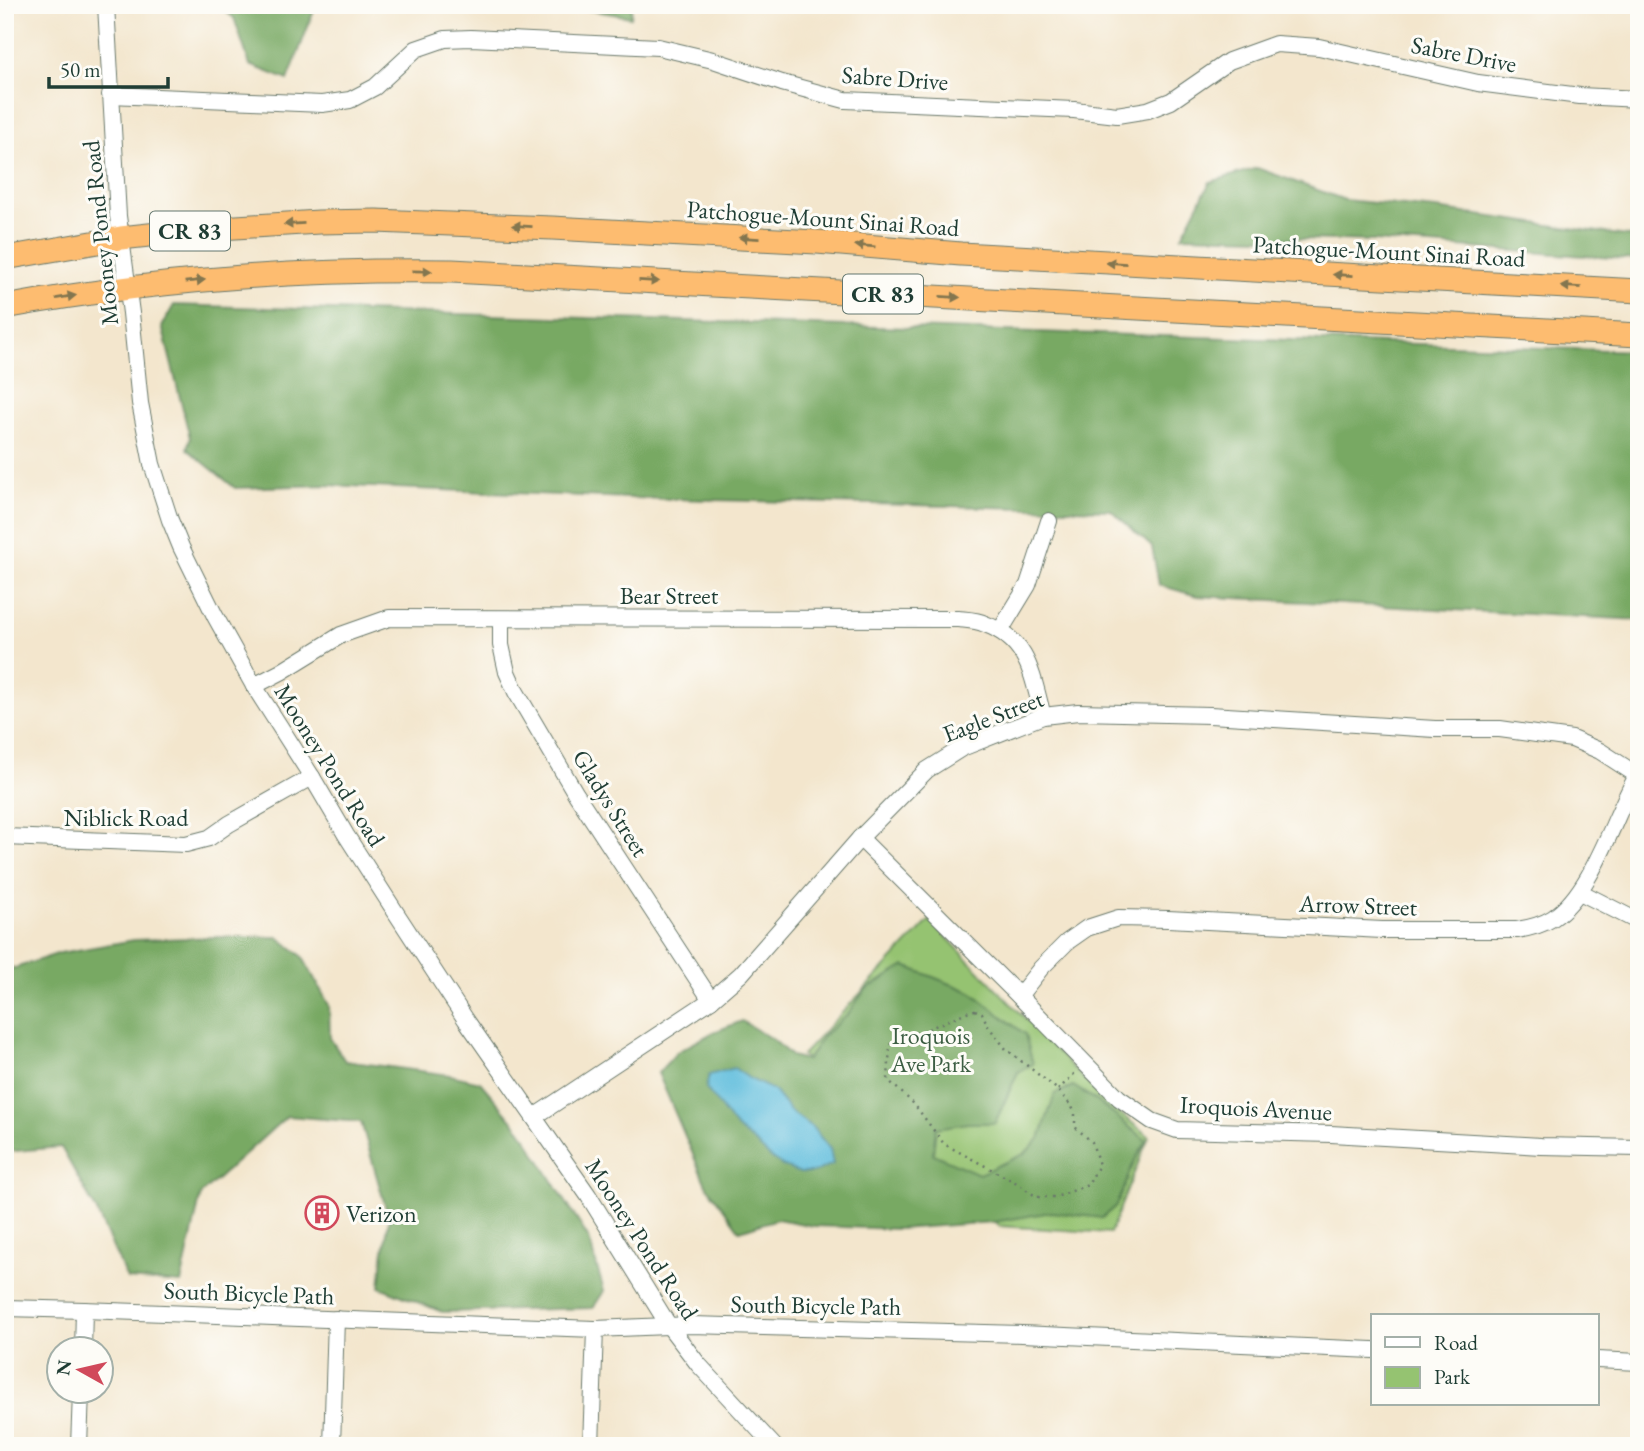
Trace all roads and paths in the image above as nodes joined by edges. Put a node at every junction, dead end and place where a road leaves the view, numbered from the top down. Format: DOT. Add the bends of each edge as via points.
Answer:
graph roads {
  1 [pos="106,5"];
  2 [pos="110,95"];
  3 [pos="1639,99"];
  4 [pos="121,238"];
  5 [pos="5,258"];
  6 [pos="127,287"];
  7 [pos="1639,291"];
  8 [pos="5,307"];
  9 [pos="1639,335"];
  10 [pos="1049,522"];
  11 [pos="501,619"];
  12 [pos="1000,631"];
  13 [pos="254,686"];
  14 [pos="1043,716"];
  15 [pos="1638,774"];
  16 [pos="312,777"];
  17 [pos="5,837"];
  18 [pos="860,838"];
  19 [pos="1580,891"];
  20 [pos="1639,922"];
  21 [pos="1019,996"];
  22 [pos="710,1000"];
  23 [pos="1086,1064"];
  24 [pos="1058,1090"];
  25 [pos="534,1117"];
  26 [pos="1639,1148"];
  27 [pos="5,1308"];
  28 [pos="84,1310"];
  29 [pos="335,1319"];
  30 [pos="669,1326"];
  31 [pos="595,1329"];
  32 [pos="83,1336"];
  33 [pos="1371,1350"];
  34 [pos="1598,1360"];
  35 [pos="1639,1362"];
  36 [pos="80,1406"];
  37 [pos="79,1446"];
  38 [pos="332,1446"];
  39 [pos="591,1446"];
  40 [pos="774,1446"];
  1 -- 2 [label="street, Mooney Pond Road"];
  2 -- 3 [label="street, Sabre Drive" via="322,104 350,100 374,87 416,49 445,39 471,38 658,47 845,100 1117,115 1171,101 1229,61 1276,44 1319,47 1478,83"];
  2 -- 4 [label="street, Mooney Pond Road"];
  4 -- 5 [label="highway, Patchogue-Mount Sinai Road / CR 83"];
  4 -- 6 [label="street, Mooney Pond Road"];
  7 -- 4 [label="highway, Patchogue-Mount Sinai Road / CR 83, one-way" via="436,222 307,223"];
  8 -- 6 [label="highway, CR 83, one-way"];
  6 -- 9 [label="highway, CR 83, one-way" via="275,275 452,271"];
  6 -- 13 [label="street, Mooney Pond Road" via="140,402 160,493 197,581"];
  10 -- 12 [label="street" via="1028,585"];
  11 -- 12 [label="street, Bear Street" via="958,619"];
  11 -- 13 [label="street, Bear Street" via="389,618 341,635"];
  11 -- 22 [label="street, Gladys Street" via="501,645 516,692"];
  12 -- 14 [label="street, Bear Street" via="1017,644 1028,663"];
  13 -- 16 [label="street, Mooney Pond Road"];
  14 -- 15 [label="street, Eagle Street" via="1078,712 1210,715 1500,729 1572,739"];
  14 -- 18 [label="street, Eagle Street" via="962,748 927,770"];
  15 -- 19 [label="street, Arrow Street"];
  16 -- 17 [label="street, Niblick Road" via="209,838 186,845"];
  16 -- 25 [label="street, Mooney Pond Road" via="398,916"];
  18 -- 21 [label="street, Iroquois Avenue"];
  18 -- 22 [label="street, Eagle Street" via="741,974"];
  19 -- 20 [label="street"];
  19 -- 21 [label="street, Arrow Street" via="1555,917 1517,930 1382,930 1118,918 1087,928 1067,942"];
  21 -- 23 [label="street, Iroquois Avenue"];
  22 -- 25 [label="street, Eagle Street"];
  23 -- 24 [label="path"];
  23 -- 26 [label="street, Iroquois Avenue" via="1119,1098 1152,1121 1177,1130"];
  24 -- 24 [label="path" via="1006,1049 982,1013 975,1010 896,1038 891,1045 888,1080 914,1104 944,1144 1037,1196 1056,1197 1088,1185 1099,1165 1092,1142 1075,1127 1075,1113"];
  25 -- 30 [label="street, Mooney Pond Road"];
  27 -- 28 [label="street, South Bicycle Path"];
  28 -- 29 [label="street, South Bicycle Path"];
  28 -- 32 [label="street"];
  29 -- 31 [label="street, South Bicycle Path"];
  29 -- 38 [label="street"];
  30 -- 31 [label="street, South Bicycle Path"];
  30 -- 33 [label="street, South Bicycle Path" via="1008,1333"];
  30 -- 40 [label="street, Mooney Pond Road"];
  31 -- 39 [label="street"];
  34 -- 35 [label="street"];
  36 -- 37 [label="street"];
}
